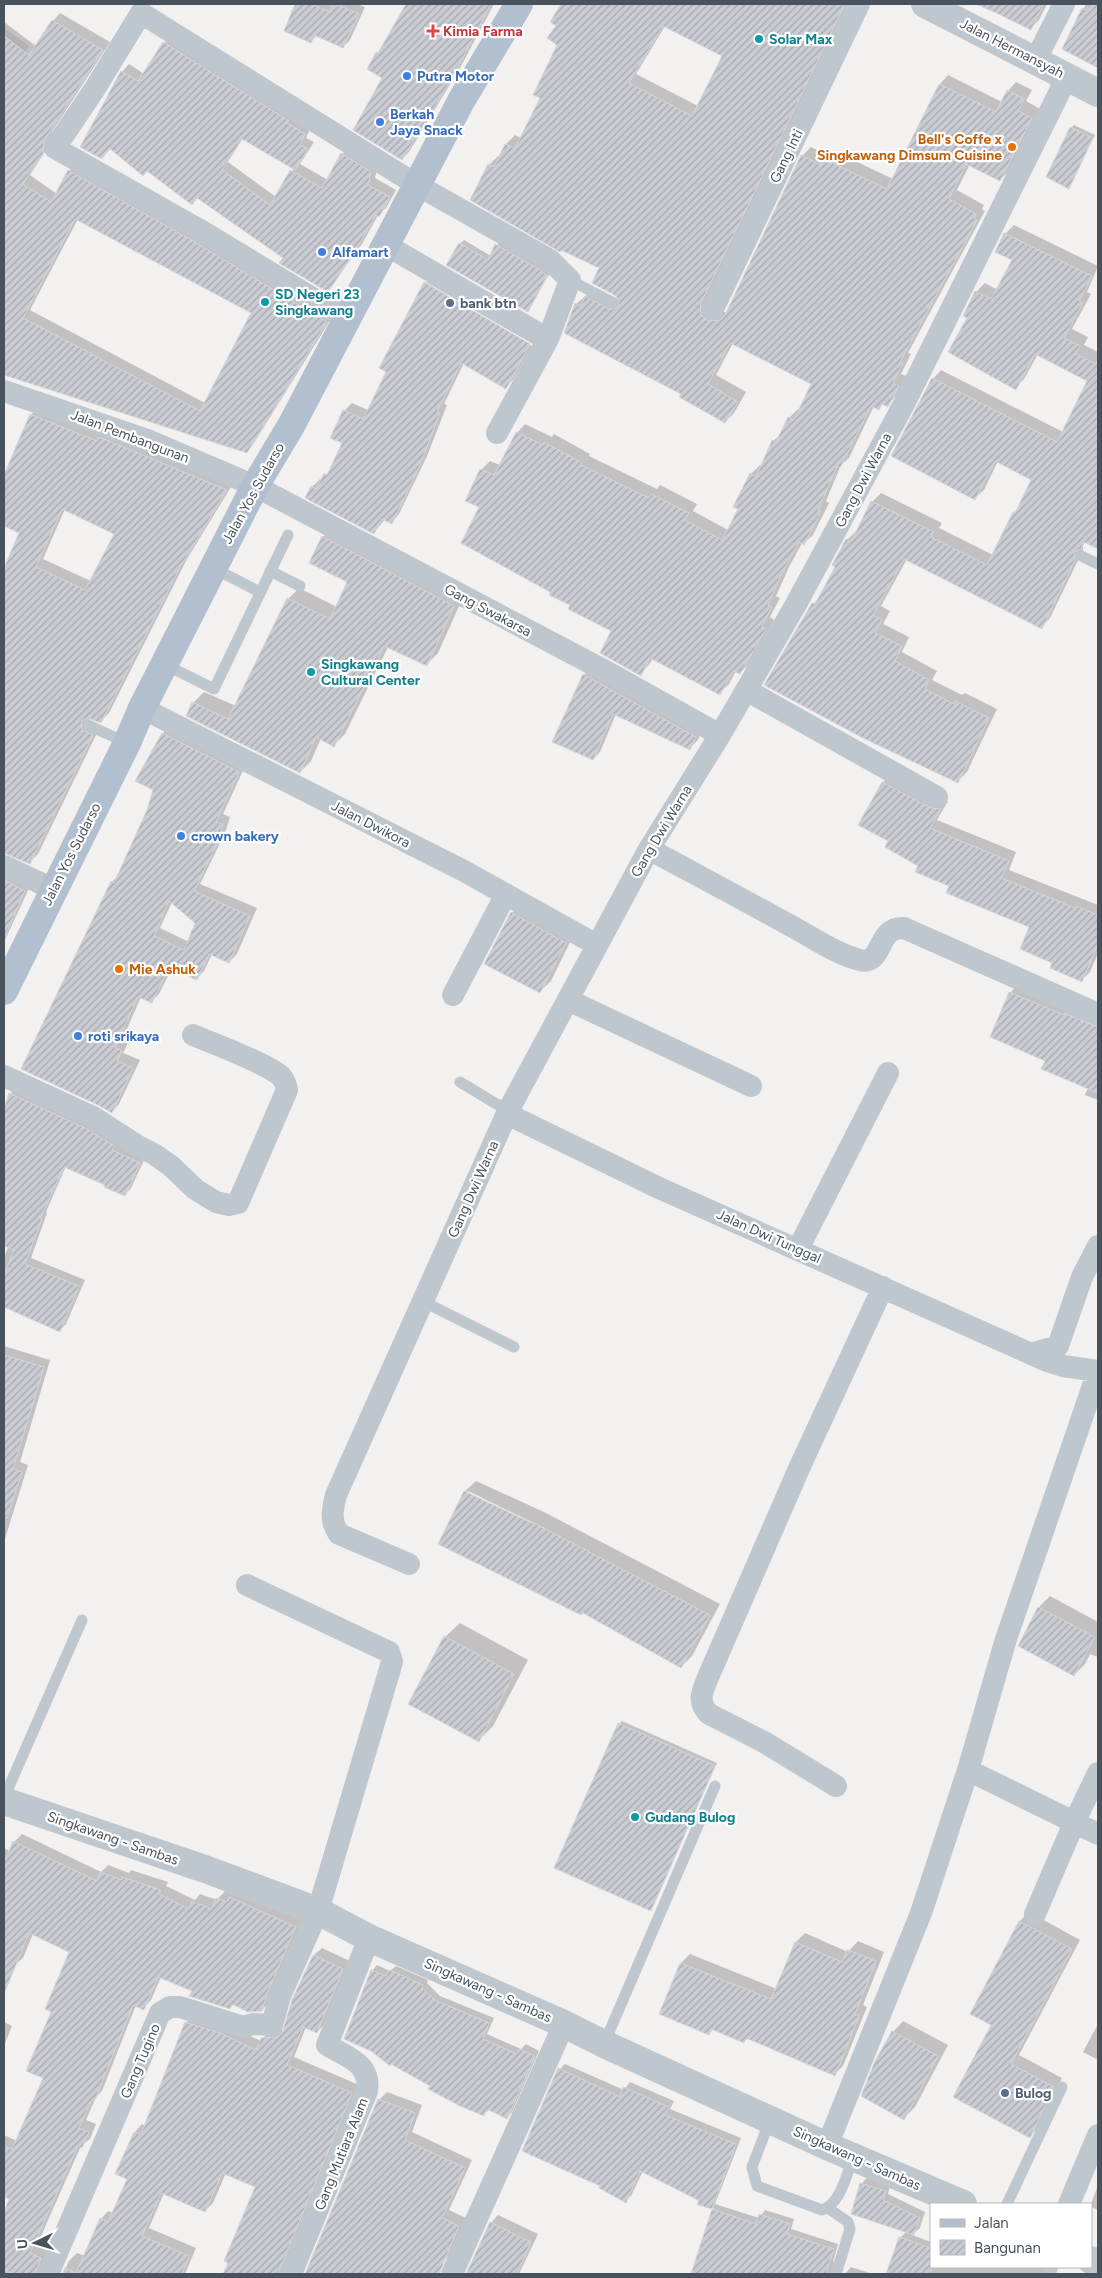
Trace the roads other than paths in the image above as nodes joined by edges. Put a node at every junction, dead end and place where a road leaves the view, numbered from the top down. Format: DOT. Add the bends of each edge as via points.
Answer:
graph roads {
  1 [pos="519,4"];
  2 [pos="859,4"];
  3 [pos="925,4"];
  4 [pos="1064,4"];
  5 [pos="1036,59"];
  6 [pos="1067,77"];
  7 [pos="1098,93"];
  8 [pos="417,185"];
  9 [pos="386,245"];
  10 [pos="570,280"];
  11 [pos="612,302"];
  12 [pos="713,309"];
  13 [pos="347,319"];
  14 [pos="548,339"];
  15 [pos="4,390"];
  16 [pos="497,433"];
  17 [pos="255,486"];
  18 [pos="288,535"];
  19 [pos="1082,556"];
  20 [pos="1098,564"];
  21 [pos="213,568"];
  22 [pos="270,571"];
  23 [pos="300,586"];
  24 [pos="260,592"];
  25 [pos="164,664"];
  26 [pos="746,690"];
  27 [pos="142,708"];
  28 [pos="88,725"];
  29 [pos="720,735"];
  30 [pos="127,743"];
  31 [pos="936,796"];
  32 [pos="649,849"];
  33 [pos="4,866"];
  34 [pos="53,889"];
  35 [pos="506,894"];
  36 [pos="597,945"];
  37 [pos="4,991"];
  38 [pos="453,994"];
  39 [pos="568,1000"];
  40 [pos="1098,1014"];
  41 [pos="193,1035"];
  42 [pos="888,1073"];
  43 [pos="4,1076"];
  44 [pos="460,1082"];
  45 [pos="751,1086"];
  46 [pos="508,1112"];
  47 [pos="1098,1246"];
  48 [pos="798,1249"];
  49 [pos="883,1287"];
  50 [pos="422,1301"];
  51 [pos="1058,1346"];
  52 [pos="514,1347"];
  53 [pos="1034,1353"];
  54 [pos="1095,1371"];
  55 [pos="408,1564"];
  56 [pos="247,1584"];
  57 [pos="82,1620"];
  58 [pos="968,1770"];
  59 [pos="1098,1773"];
  60 [pos="715,1786"];
  61 [pos="836,1786"];
  62 [pos="4,1799"];
  63 [pos="1074,1823"];
  64 [pos="1098,1834"];
  65 [pos="318,1912"];
  66 [pos="1035,1914"];
  67 [pos="369,1938"];
  68 [pos="564,2024"];
  69 [pos="604,2044"];
  70 [pos="1062,2087"];
  71 [pos="770,2120"];
  72 [pos="1098,2136"];
  73 [pos="827,2146"];
  74 [pos="853,2157"];
  75 [pos="960,2203"];
  76 [pos="1006,2203"];
  77 [pos="1069,2203"];
  78 [pos="828,2208"];
  79 [pos="48,2274"];
  80 [pos="292,2274"];
  81 [pos="452,2274"];
  82 [pos="836,2274"];
  1 -- 8 [label="main road, Jalan Yos Sudarso" via="461,101"];
  2 -- 12 [label="street, Gang Inti"];
  3 -- 5 [label="street, Jalan Hermansyah"];
  4 -- 5 [label="street"];
  5 -- 6 [label="street, Jalan Hermansyah"];
  6 -- 7 [label="street, Jalan Hermansyah"];
  6 -- 26 [label="street, Gang Dwi Warna" via="904,404"];
  8 -- 9 [label="main road, Jalan Yos Sudarso"];
  8 -- 10 [label="street" via="550,260"];
  8 -- 13 [label="street" via="141,13 55,148 200,230"];
  9 -- 13 [label="main road, Jalan Yos Sudarso"];
  9 -- 14 [label="street"];
  10 -- 11 [label="lane"];
  10 -- 14 [label="street"];
  13 -- 17 [label="main road, Jalan Yos Sudarso"];
  14 -- 16 [label="street"];
  15 -- 17 [label="street, Jalan Pembangunan" via="150,441"];
  17 -- 21 [label="main road, Jalan Yos Sudarso"];
  17 -- 29 [label="street, Gang Swakarsa"];
  18 -- 22 [label="lane"];
  19 -- 20 [label="lane"];
  21 -- 24 [label="lane"];
  21 -- 25 [label="main road, Jalan Yos Sudarso"];
  22 -- 23 [label="lane"];
  22 -- 24 [label="lane"];
  24 -- 25 [label="lane" via="214,688"];
  25 -- 27 [label="main road, Jalan Yos Sudarso"];
  26 -- 29 [label="street, Gang Dwi Warna"];
  26 -- 31 [label="street"];
  27 -- 30 [label="main road, Jalan Yos Sudarso"];
  27 -- 35 [label="street, Jalan Dwikora"];
  28 -- 30 [label="lane"];
  29 -- 32 [label="street, Gang Dwi Warna"];
  30 -- 34 [label="main road, Jalan Yos Sudarso"];
  32 -- 36 [label="street, Gang Dwi Warna"];
  32 -- 40 [label="street" via="860,961 874,958 890,930 904,928"];
  33 -- 34 [label="street"];
  34 -- 37 [label="main road, Jalan Yos Sudarso"];
  35 -- 36 [label="street, Jalan Dwikora"];
  35 -- 38 [label="street"];
  36 -- 39 [label="street, Gang Dwi Warna"];
  39 -- 45 [label="street"];
  39 -- 46 [label="street, Gang Dwi Warna"];
  41 -- 43 [label="street" via="256,1063 286,1083 287,1090 238,1202 229,1205 216,1202 195,1189 154,1154 93,1117"];
  42 -- 48 [label="street"];
  44 -- 46 [label="lane"];
  46 -- 48 [label="street, Jalan Dwi Tunggal" via="659,1188"];
  46 -- 50 [label="street, Gang Dwi Warna"];
  47 -- 51 [label="street" via="1082,1277"];
  48 -- 49 [label="street, Jalan Dwi Tunggal"];
  49 -- 53 [label="street, Jalan Dwi Tunggal"];
  49 -- 61 [label="street" via="801,1464 701,1700 702,1707 709,1714 764,1742"];
  50 -- 52 [label="lane"];
  50 -- 55 [label="street, Gang Dwi Warna" via="336,1495 332,1514 333,1526 340,1534"];
  51 -- 53 [label="street"];
  51 -- 54 [label="street" via="1083,1359"];
  53 -- 54 [label="street, Jalan Dwi Tunggal" via="1046,1361"];
  54 -- 58 [label="street" via="1006,1639"];
  56 -- 65 [label="street" via="389,1652 392,1661"];
  57 -- 62 [label="lane"];
  58 -- 63 [label="street"];
  58 -- 73 [label="street" via="921,1913"];
  59 -- 63 [label="street"];
  60 -- 69 [label="lane"];
  62 -- 65 [label="street, Singkawang - Sambas"];
  63 -- 64 [label="street"];
  63 -- 66 [label="street"];
  65 -- 67 [label="street, Singkawang - Sambas"];
  65 -- 79 [label="street, Gang Tugino" via="280,1996 272,2025 243,2027 180,2007 170,2007 160,2013"];
  67 -- 68 [label="street, Singkawang - Sambas"];
  67 -- 80 [label="street, Gang Mutiara Alam" via="327,2045 367,2072 367,2091"];
  68 -- 69 [label="street, Singkawang - Sambas"];
  68 -- 81 [label="street"];
  69 -- 71 [label="street, Singkawang - Sambas"];
  70 -- 76 [label="lane"];
  71 -- 73 [label="street, Singkawang - Sambas"];
  71 -- 78 [label="lane" via="752,2167 757,2186 822,2210"];
  72 -- 77 [label="street"];
  73 -- 74 [label="street, Singkawang - Sambas"];
  74 -- 75 [label="street, Singkawang - Sambas"];
  74 -- 78 [label="lane" via="835,2202"];
  78 -- 82 [label="lane" via="848,2222 850,2229"];
}
